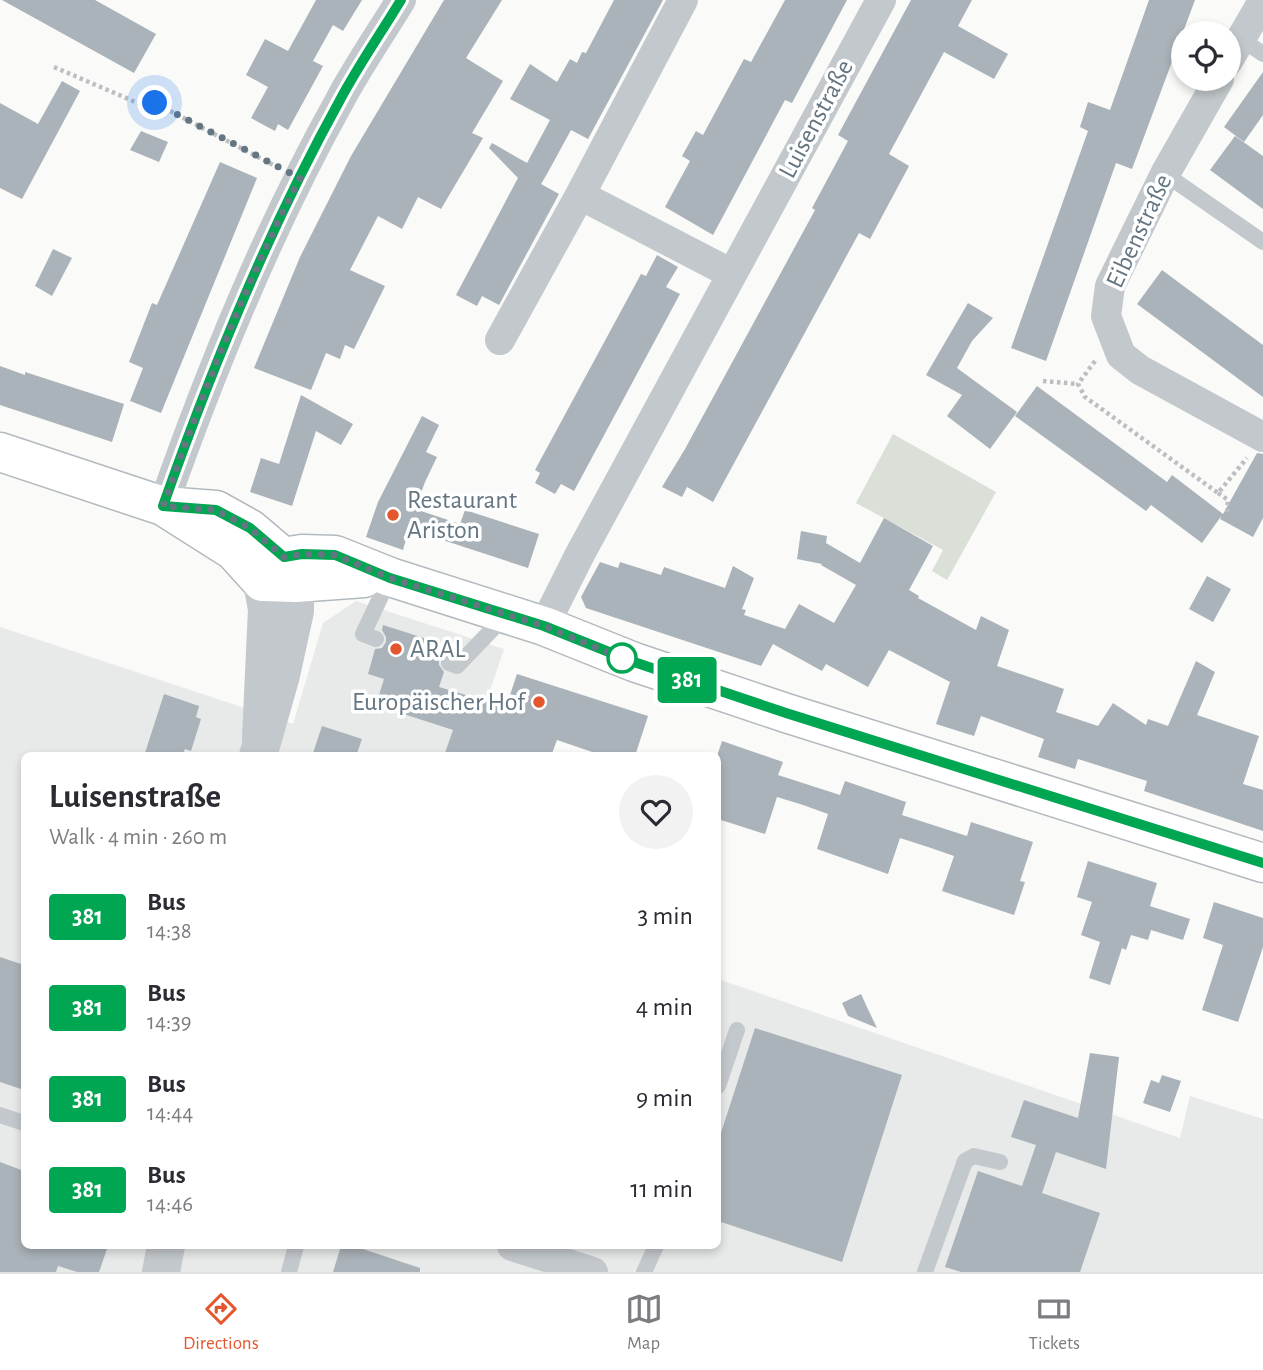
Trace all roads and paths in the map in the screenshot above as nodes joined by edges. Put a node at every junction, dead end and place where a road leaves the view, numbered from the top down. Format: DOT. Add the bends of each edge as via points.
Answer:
graph roads {
  1 [pos="401,0"];
  2 [pos="683,0"];
  3 [pos="881,0"];
  4 [pos="1263,1"];
  5 [pos="1244,51"];
  6 [pos="54,67"];
  7 [pos="1212,91"];
  8 [pos="1165,174"];
  9 [pos="300,178"];
  10 [pos="580,195"];
  11 [pos="1263,242"];
  12 [pos="732,274"];
  13 [pos="1114,337"];
  14 [pos="500,340"];
  15 [pos="1043,381"];
  16 [pos="1078,384"];
  17 [pos="1256,447"];
  18 [pos="0,452"];
  19 [pos="1218,494"];
  20 [pos="163,506"];
  21 [pos="1227,514"];
  22 [pos="280,574"];
  23 [pos="390,578"];
  24 [pos="506,615"];
  25 [pos="544,626"];
  26 [pos="376,639"];
  27 [pos="449,663"];
  28 [pos="260,747"];
  29 [pos="1263,863"];
  30 [pos="737,1030"];
  31 [pos="721,1077"];
  32 [pos="0,1115"];
  33 [pos="21,1122"];
  34 [pos="1000,1162"];
  35 [pos="166,1249"];
  36 [pos="295,1249"];
  37 [pos="521,1249"];
  38 [pos="655,1249"];
  39 [pos="162,1272"];
  40 [pos="289,1272"];
  41 [pos="593,1272"];
  42 [pos="644,1272"];
  43 [pos="925,1272"];
  1 -- 9 [label="street" via="340,100"];
  2 -- 10 [label="street"];
  3 -- 12 [label="street, Luisenstraße"];
  4 -- 5 [label="street"];
  6 -- 9 [label="path" via="140,104 155,103"];
  7 -- 8 [label="street, Eibenstraße"];
  8 -- 11 [label="lane"];
  8 -- 13 [label="street, Eibenstraße" via="1110,286 1106,316"];
  9 -- 20 [label="street" via="202,397"];
  10 -- 12 [label="street"];
  10 -- 14 [label="street"];
  12 -- 25 [label="street, Luisenstraße"];
  13 -- 16 [label="path"];
  13 -- 17 [label="street, Eibenstraße" via="1121,355 1140,370"];
  15 -- 16 [label="path"];
  16 -- 19 [label="path" via="1085,397"];
  17 -- 19 [label="path"];
  18 -- 20 [label="main road"];
  19 -- 21 [label="path" via="1228,500"];
  20 -- 22 [label="main road" via="233,551"];
  22 -- 23 [label="main road"];
  22 -- 28 [label="street" via="268,609"];
  23 -- 24 [label="main road"];
  23 -- 26 [label="lane" via="363,634"];
  24 -- 25 [label="main road"];
  24 -- 27 [label="lane" via="457,666"];
  25 -- 29 [label="main road" via="786,713"];
  30 -- 31 [label="lane"];
  32 -- 33 [label="lane"];
  34 -- 43 [label="lane" via="974,1156 965,1161"];
  35 -- 39 [label="street"];
  36 -- 40 [label="lane"];
  37 -- 41 [label="street"];
  38 -- 42 [label="lane"];
}
